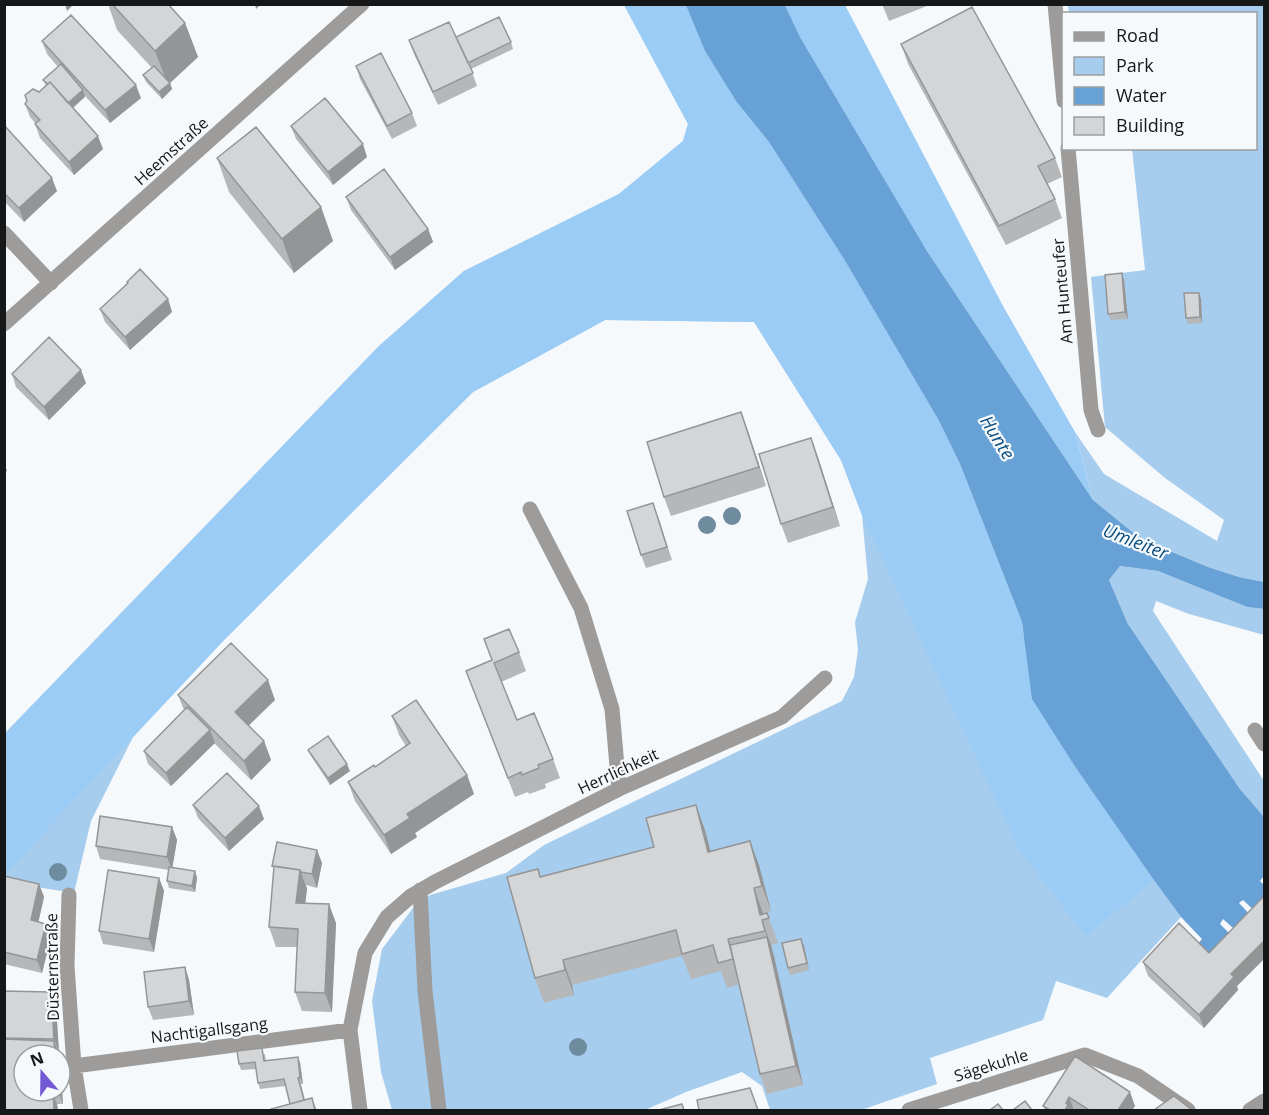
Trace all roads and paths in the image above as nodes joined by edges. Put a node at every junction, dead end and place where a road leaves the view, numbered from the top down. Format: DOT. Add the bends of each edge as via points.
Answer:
graph roads {
  1 [pos="1054,4"];
  2 [pos="361,5"];
  3 [pos="1062,82"];
  4 [pos="1068,150"];
  5 [pos="4,234"];
  6 [pos="51,283"];
  7 [pos="4,324"];
  8 [pos="1098,430"];
  9 [pos="530,509"];
  10 [pos="825,678"];
  11 [pos="1255,730"];
  12 [pos="1264,744"];
  13 [pos="620,789"];
  14 [pos="420,890"];
  15 [pos="69,895"];
  16 [pos="350,1030"];
  17 [pos="74,1066"];
  18 [pos="1264,1101"];
  19 [pos="81,1110"];
  20 [pos="360,1110"];
  21 [pos="439,1110"];
  22 [pos="909,1110"];
  23 [pos="1188,1110"];
  24 [pos="1250,1110"];
  1 -- 3 [label="street"];
  2 -- 6 [label="street, Heemstraße"];
  4 -- 8 [label="street, Am Hunteufer" via="1091,410"];
  5 -- 6 [label="street"];
  6 -- 7 [label="street, Heemstraße"];
  9 -- 13 [label="street" via="581,608 612,709"];
  10 -- 13 [label="street, Herrlichkeit" via="783,717"];
  11 -- 12 [label="street"];
  13 -- 14 [label="street, Herrlichkeit"];
  14 -- 16 [label="street, Herrlichkeit" via="387,917 365,953"];
  14 -- 21 [label="street" via="425,991"];
  15 -- 17 [label="street, Düsternstraße" via="67,966"];
  16 -- 17 [label="street, Nachtigallsgang"];
  16 -- 20 [label="street, Herrlichkeit"];
  17 -- 19 [label="street, Düsternstraße"];
  18 -- 24 [label="street"];
  22 -- 23 [label="street, Sägekuhle" via="1085,1055 1138,1076"];
}
